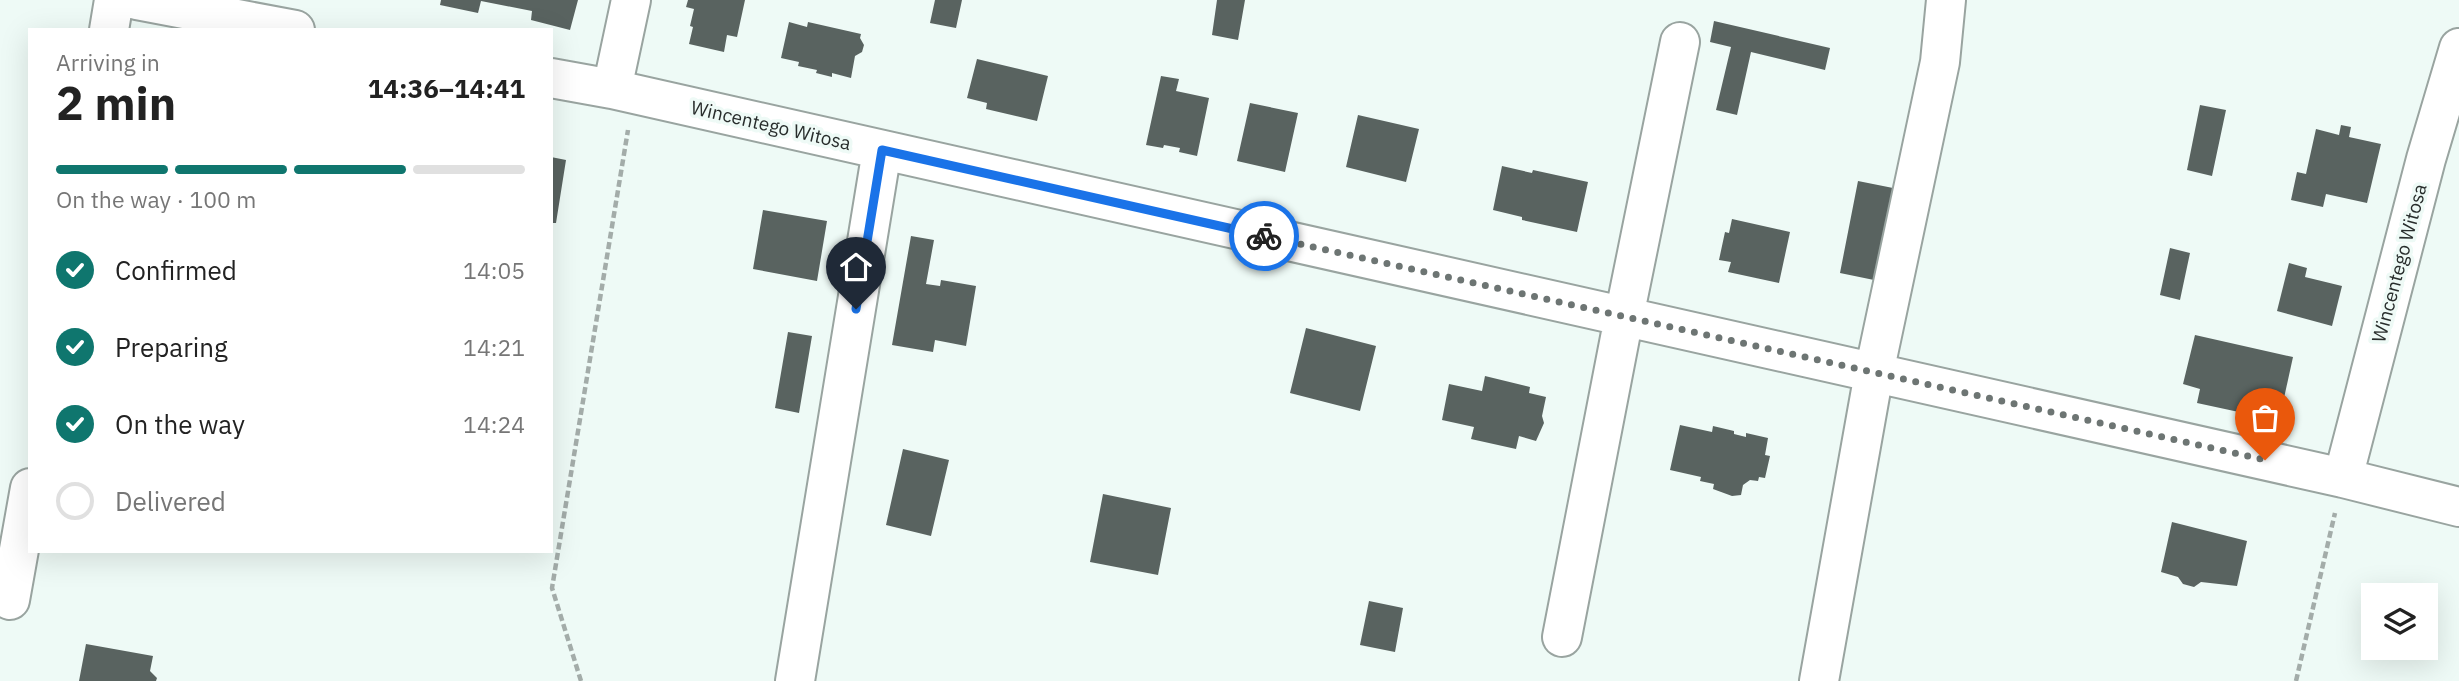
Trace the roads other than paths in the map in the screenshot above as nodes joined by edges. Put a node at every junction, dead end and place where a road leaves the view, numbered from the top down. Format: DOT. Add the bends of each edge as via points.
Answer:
graph roads {
  1 [pos="114,0"];
  2 [pos="137,0"];
  3 [pos="631,0"];
  4 [pos="1946,0"];
  5 [pos="109,28"];
  6 [pos="284,28"];
  7 [pos="1680,42"];
  8 [pos="2459,48"];
  9 [pos="553,78"];
  10 [pos="623,92"];
  11 [pos="882,150"];
  12 [pos="1624,317"];
  13 [pos="1874,373"];
  14 [pos="2343,478"];
  15 [pos="28,499"];
  16 [pos="2459,506"];
  17 [pos="10,600"];
  18 [pos="1562,637"];
  19 [pos="795,681"];
  20 [pos="1819,681"];
  1 -- 5 [label="street"];
  2 -- 6 [label="street"];
  3 -- 10 [label="street"];
  4 -- 13 [label="street" via="1940,62"];
  7 -- 12 [label="street"];
  8 -- 14 [label="street, Wincentego Witosa"];
  9 -- 10 [label="street, Wincentego Witosa"];
  10 -- 11 [label="street, Wincentego Witosa"];
  11 -- 12 [label="street, Wincentego Witosa"];
  11 -- 19 [label="street"];
  12 -- 13 [label="street, Wincentego Witosa"];
  12 -- 18 [label="street"];
  13 -- 14 [label="street, Wincentego Witosa"];
  13 -- 20 [label="street"];
  14 -- 16 [label="street, Wincentego Witosa"];
  15 -- 17 [label="street"];
}
